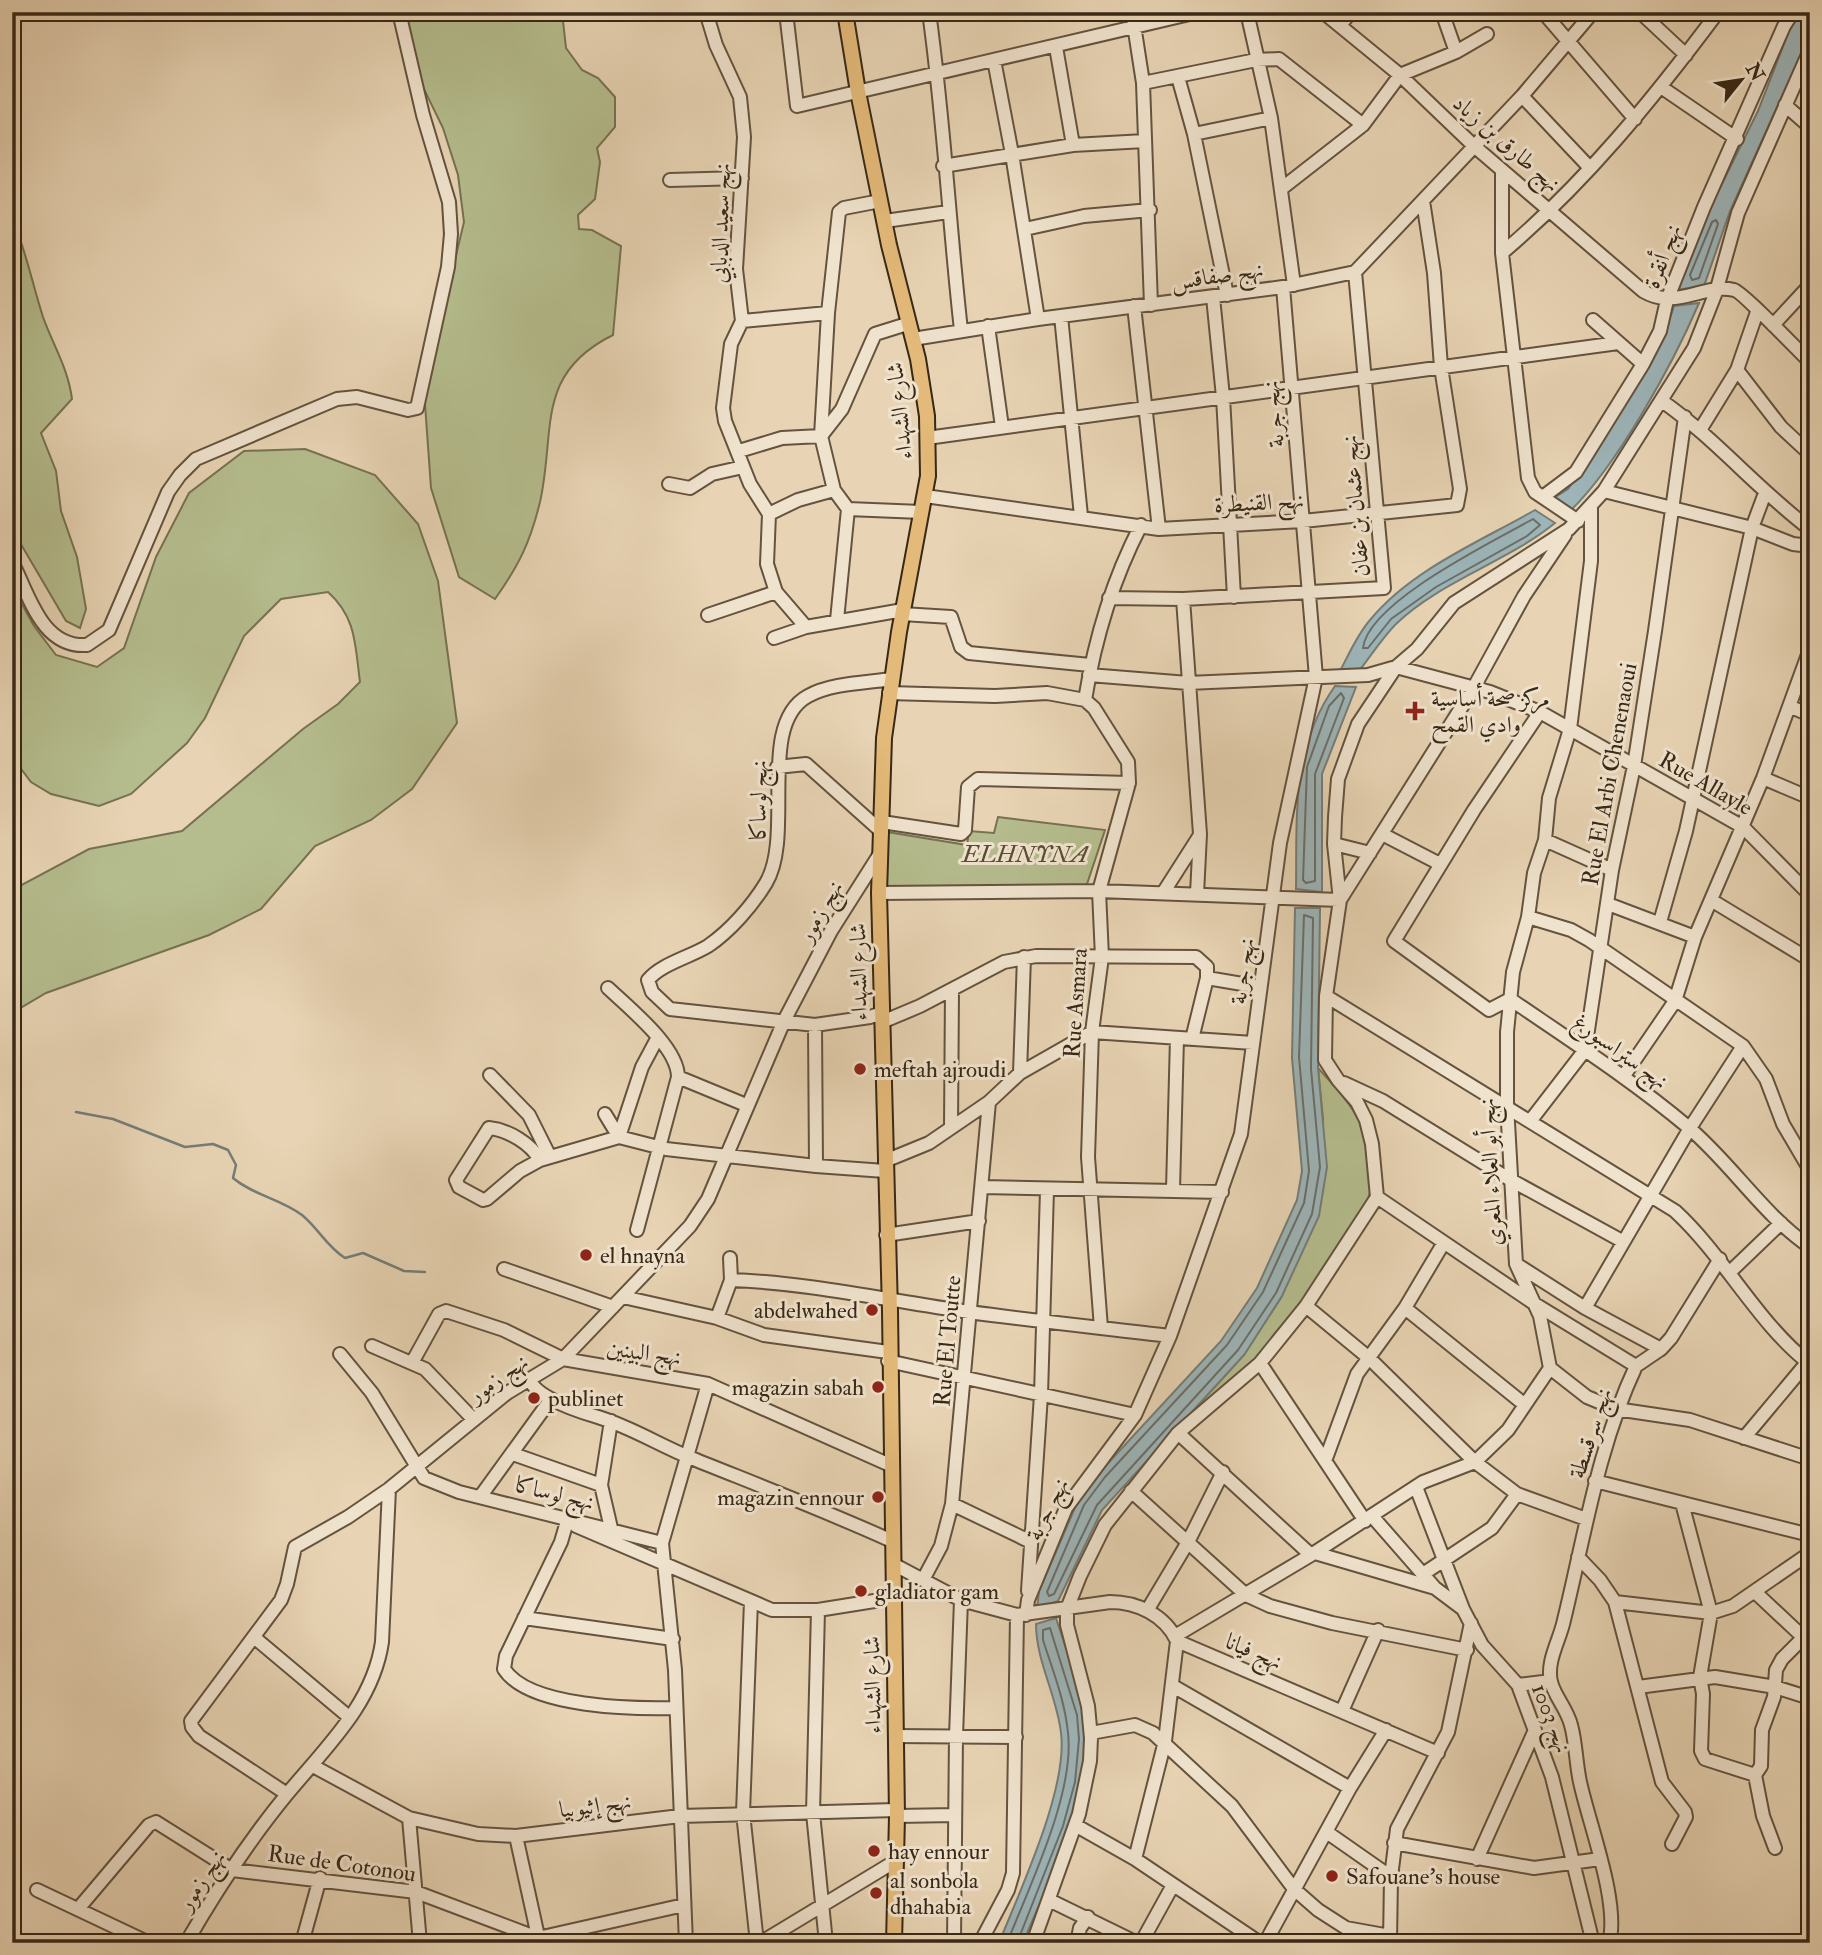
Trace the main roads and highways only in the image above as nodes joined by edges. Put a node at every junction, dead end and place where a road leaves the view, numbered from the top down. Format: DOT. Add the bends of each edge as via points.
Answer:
graph roads {
  1 [pos="845,12"];
  2 [pos="894,1943"];
  1 -- 2 [label="main road, شارع الشهداء" via="880,201 926,406 927,438 925,496 884,738 879,893 893,1564"];
}
